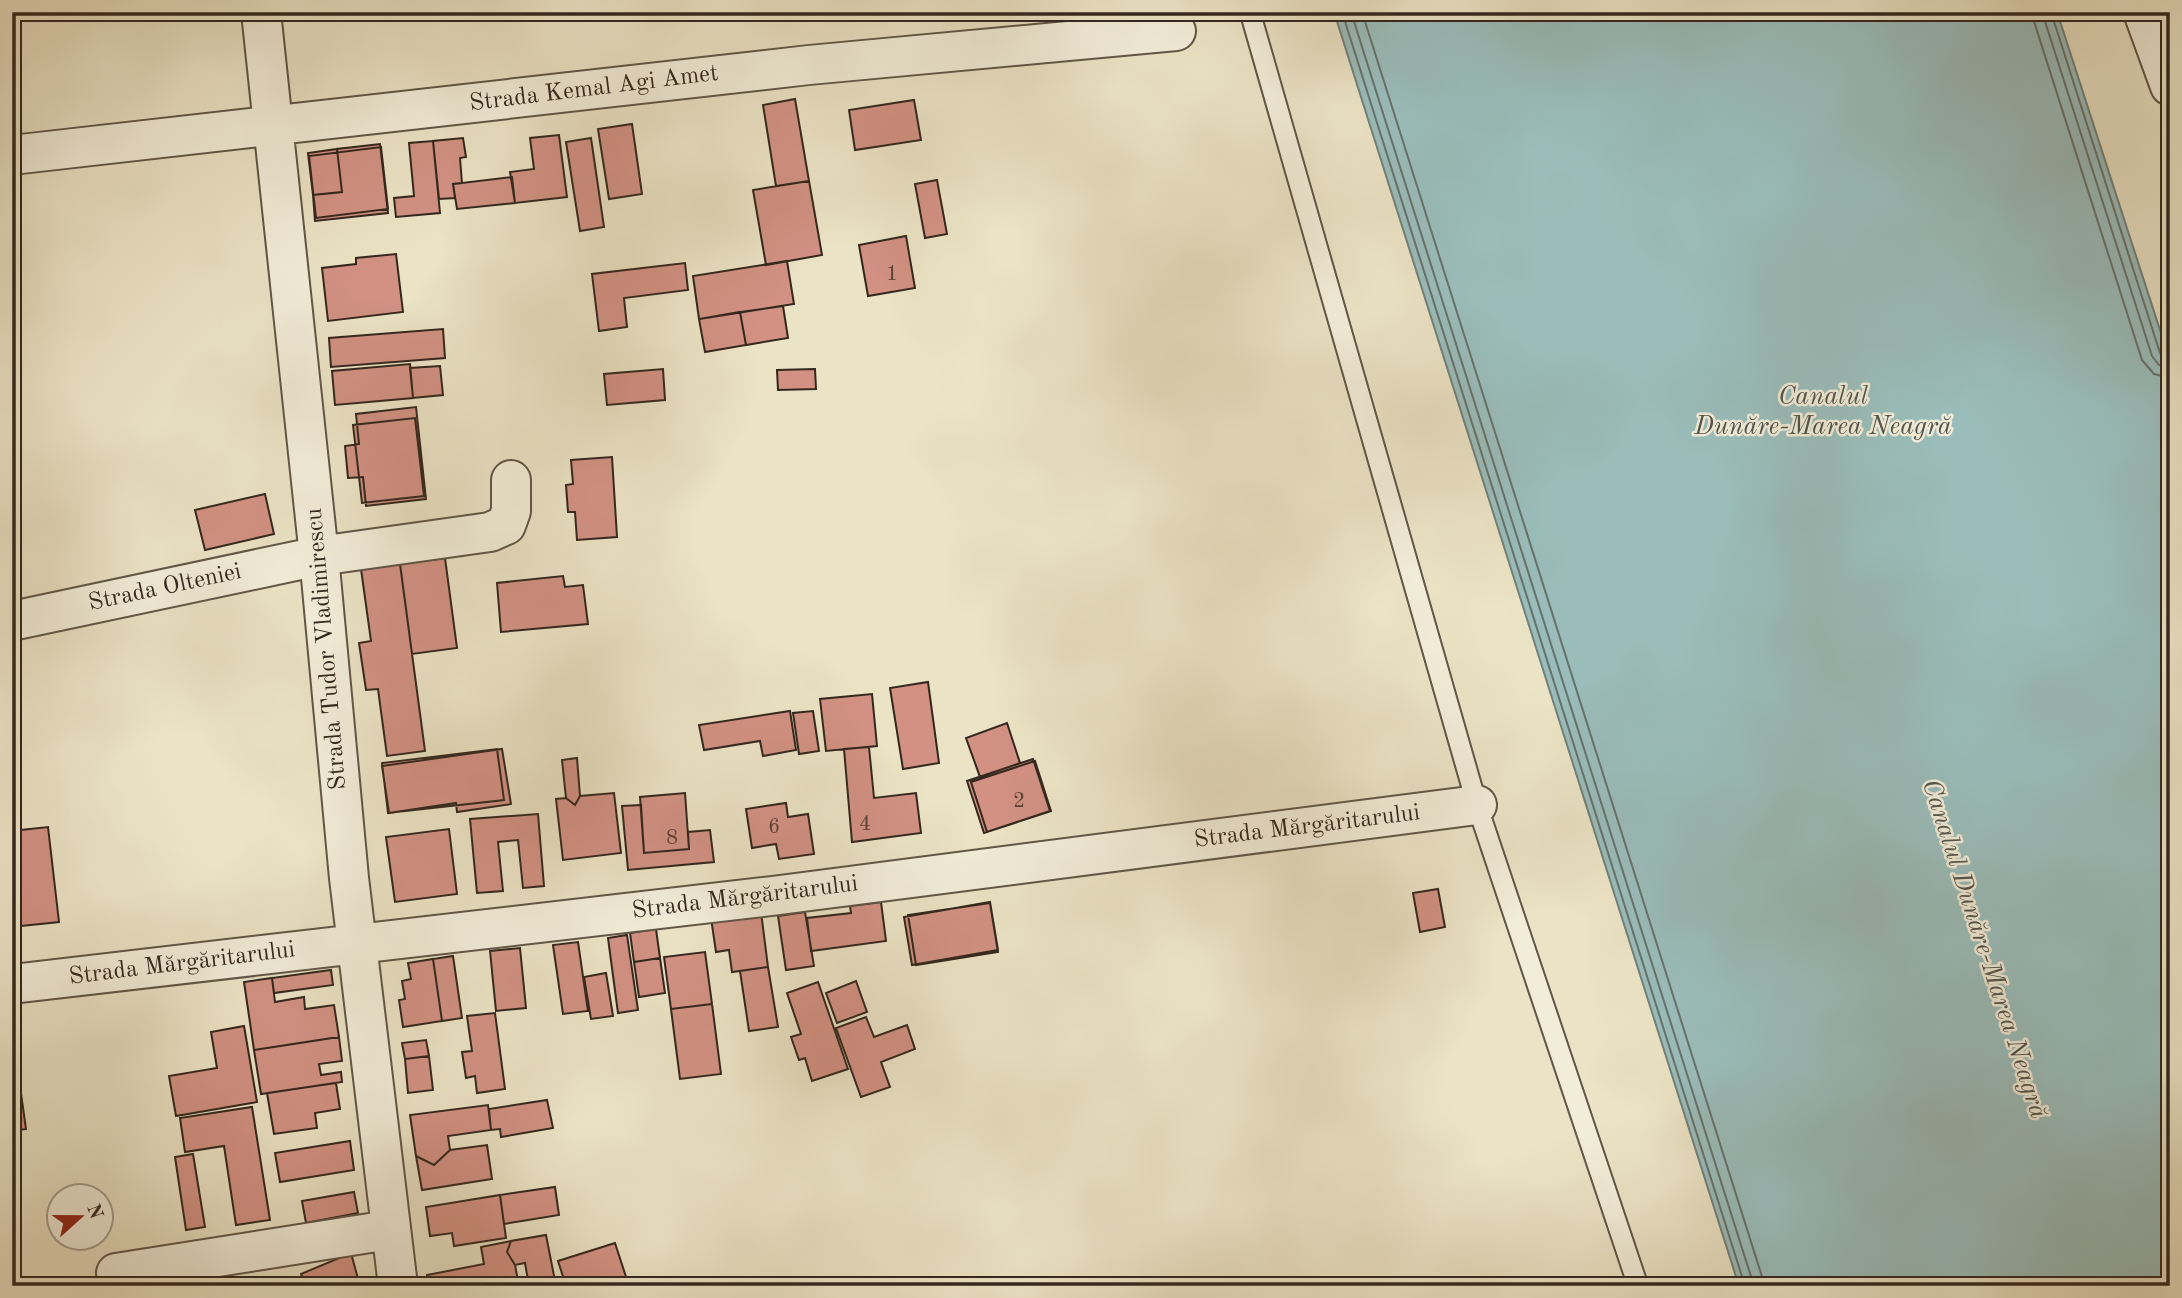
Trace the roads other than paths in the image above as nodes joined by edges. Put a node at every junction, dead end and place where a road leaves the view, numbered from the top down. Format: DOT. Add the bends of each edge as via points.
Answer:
graph roads {
  1 [pos="261,12"];
  2 [pos="1250,12"];
  3 [pos="2143,12"];
  4 [pos="1176,31"];
  5 [pos="2170,86"];
  6 [pos="274,126"];
  7 [pos="12,155"];
  8 [pos="511,480"];
  9 [pos="319,556"];
  10 [pos="12,621"];
  11 [pos="1477,805"];
  12 [pos="356,943"];
  13 [pos="12,984"];
  14 [pos="389,1230"];
  15 [pos="116,1273"];
  16 [pos="398,1286"];
  17 [pos="1639,1286"];
  1 -- 6 [label="street, Strada Tudor Vladimirescu"];
  2 -- 11 [label="lane"];
  3 -- 5 [label="street"];
  4 -- 6 [label="street, Strada Kemal Agi Amet" via="809,65"];
  6 -- 7 [label="street, Strada Kemal Agi Amet"];
  6 -- 9 [label="street, Strada Tudor Vladimirescu"];
  8 -- 9 [label="street, Strada Olteniei" via="506,525 490,532"];
  9 -- 10 [label="street, Strada Olteniei"];
  9 -- 12 [label="street, Strada Tudor Vladimirescu"];
  11 -- 12 [label="street, Strada Mărgăritarului" via="772,896"];
  11 -- 17 [label="lane"];
  12 -- 13 [label="street, Strada Mărgăritarului"];
  12 -- 14 [label="street, Strada Tudor Vladimirescu"];
  14 -- 15 [label="street"];
  14 -- 16 [label="street, Strada Tudor Vladimirescu"];
}
